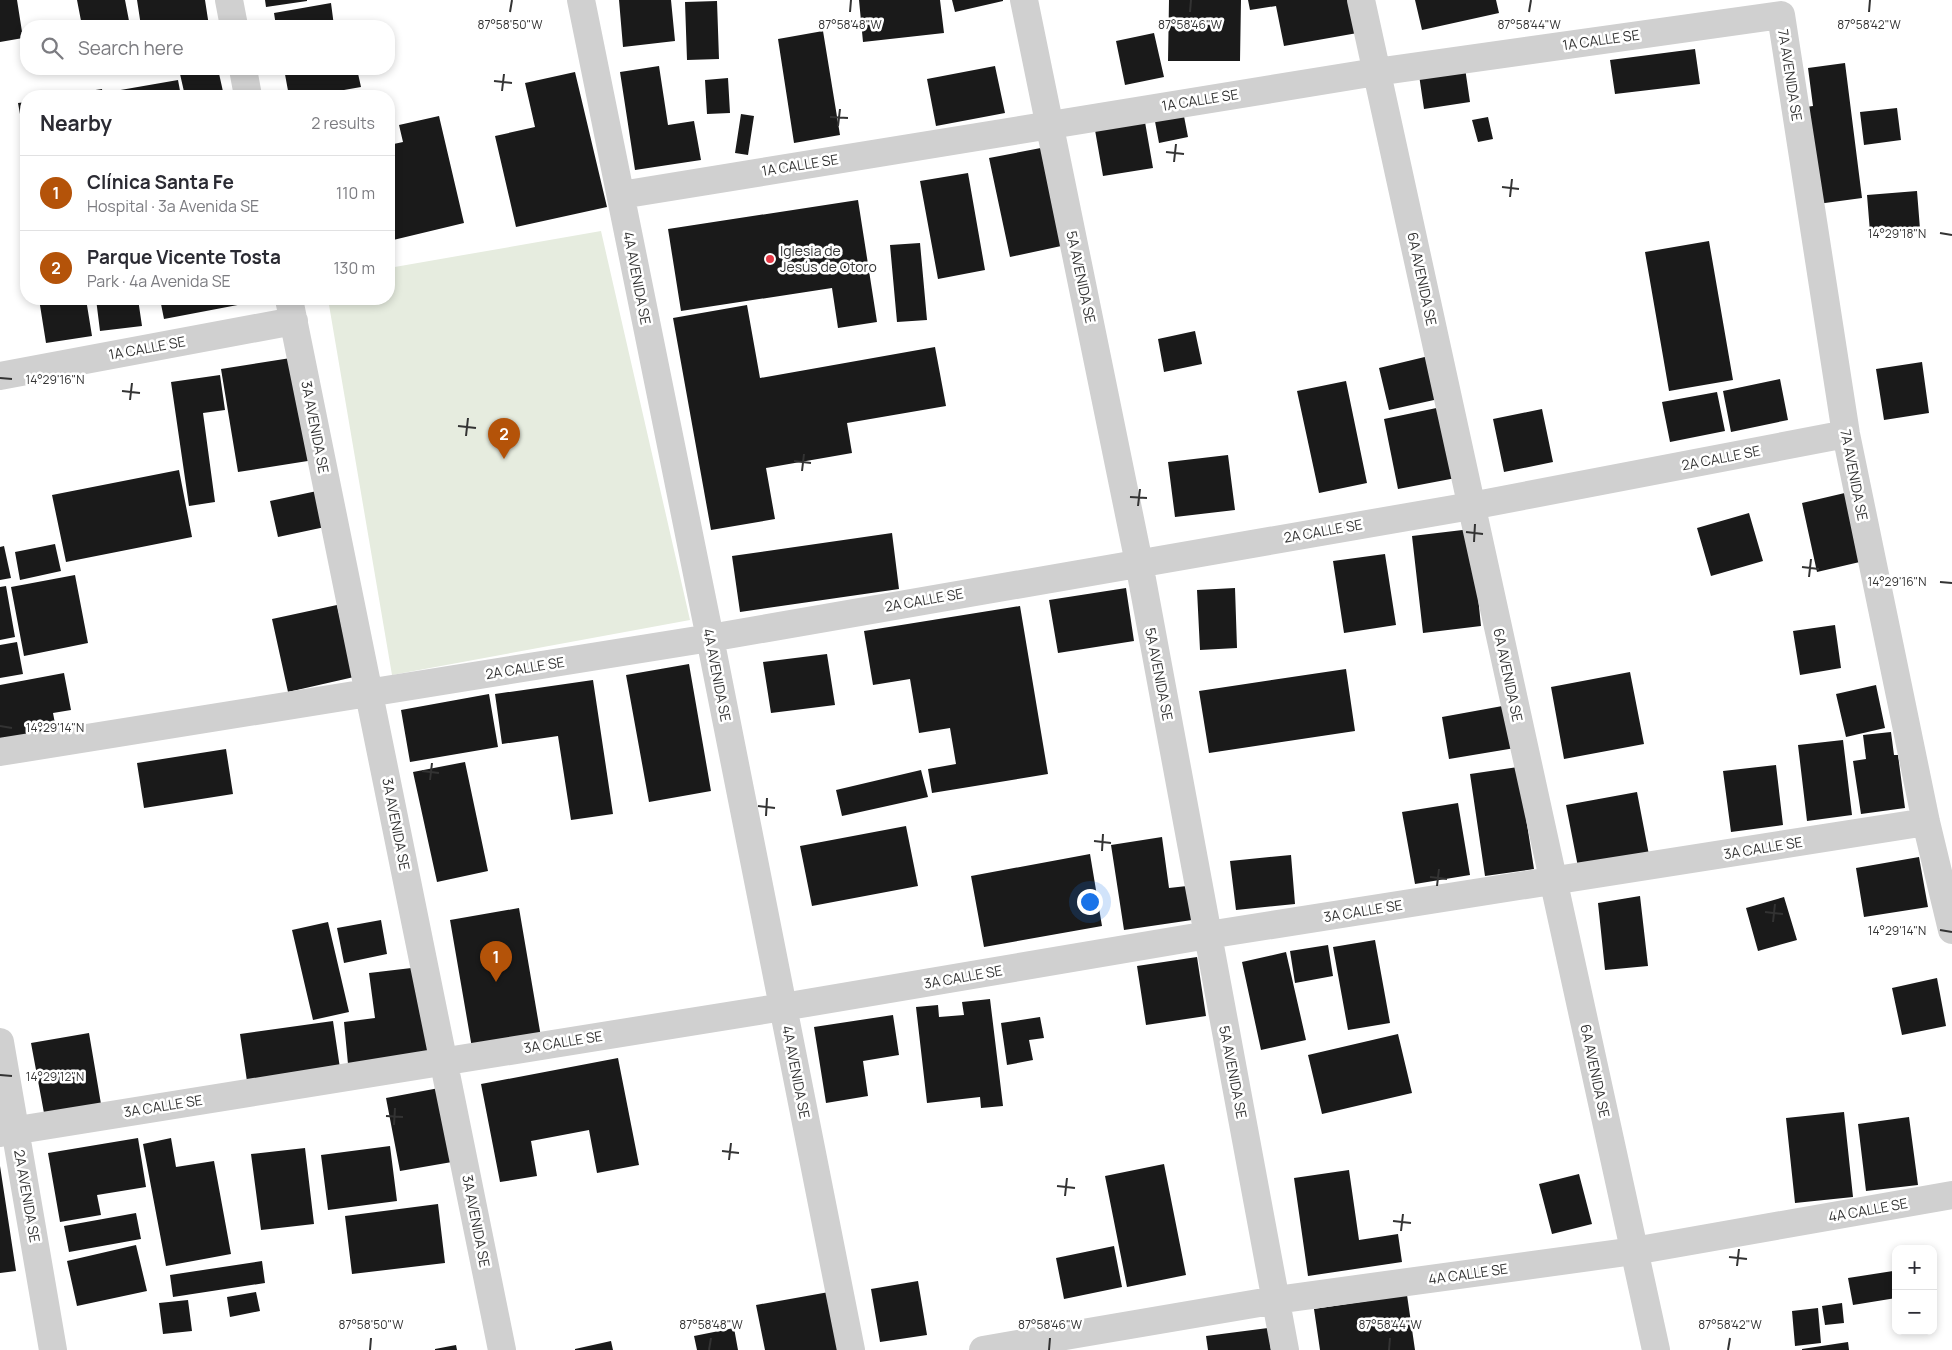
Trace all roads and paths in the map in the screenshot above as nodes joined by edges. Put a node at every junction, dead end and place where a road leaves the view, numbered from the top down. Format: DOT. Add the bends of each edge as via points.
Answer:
graph roads {
  1 [pos="229,0"];
  2 [pos="581,0"];
  3 [pos="1024,0"];
  4 [pos="1360,0"];
  5 [pos="1781,15"];
  6 [pos="233,20"];
  7 [pos="1376,72"];
  8 [pos="244,75"];
  9 [pos="247,90"];
  10 [pos="1049,124"];
  11 [pos="621,194"];
  12 [pos="291,310"];
  13 [pos="0,376"];
  14 [pos="1846,434"];
  15 [pos="1471,506"];
  16 [pos="1139,563"];
  17 [pos="710,638"];
  18 [pos="370,694"];
  19 [pos="0,752"];
  20 [pos="1926,822"];
  21 [pos="1553,882"];
  22 [pos="1952,930"];
  23 [pos="1208,935"];
  24 [pos="783,1007"];
  25 [pos="0,1042"];
  26 [pos="444,1061"];
  27 [pos="8,1132"];
  28 [pos="1952,1195"];
  29 [pos="1634,1251"];
  30 [pos="1276,1300"];
  31 [pos="54,1350"];
  32 [pos="502,1350"];
  33 [pos="851,1350"];
  34 [pos="983,1350"];
  35 [pos="1285,1350"];
  36 [pos="1656,1350"];
  1 -- 6 [label="street"];
  2 -- 11 [label="street, 4A AVENIDA SE"];
  3 -- 10 [label="street, 5A AVENIDA SE"];
  4 -- 7 [label="street, 6A AVENIDA SE"];
  5 -- 7 [label="street, 1A CALLE SE"];
  5 -- 14 [label="street, 7A AVENIDA SE"];
  7 -- 10 [label="street, 1A CALLE SE"];
  7 -- 15 [label="street, 6A AVENIDA SE"];
  8 -- 9 [label="street"];
  10 -- 11 [label="street, 1A CALLE SE"];
  10 -- 16 [label="street, 5A AVENIDA SE"];
  11 -- 17 [label="street, 4A AVENIDA SE"];
  12 -- 13 [label="street, 1A CALLE SE"];
  12 -- 18 [label="street, 3A AVENIDA SE"];
  14 -- 15 [label="street, 2A CALLE SE"];
  14 -- 20 [label="street, 7A AVENIDA SE"];
  15 -- 16 [label="street, 2A CALLE SE"];
  15 -- 21 [label="street, 6A AVENIDA SE"];
  16 -- 17 [label="street, 2A CALLE SE"];
  16 -- 23 [label="street, 5A AVENIDA SE"];
  17 -- 18 [label="street, 2A CALLE SE"];
  17 -- 24 [label="street, 4A AVENIDA SE"];
  18 -- 19 [label="street, 2A CALLE SE"];
  18 -- 26 [label="street, 3A AVENIDA SE"];
  20 -- 21 [label="street, 3A CALLE SE"];
  20 -- 22 [label="street, 7A AVENIDA SE"];
  21 -- 23 [label="street, 3A CALLE SE"];
  21 -- 29 [label="street, 6A AVENIDA SE"];
  23 -- 24 [label="street, 3A CALLE SE"];
  23 -- 30 [label="street, 5A AVENIDA SE"];
  24 -- 26 [label="street, 3A CALLE SE"];
  24 -- 33 [label="street, 4A AVENIDA SE"];
  25 -- 27 [label="street, 2A AVENIDA SE"];
  26 -- 27 [label="street, 3A CALLE SE"];
  26 -- 32 [label="street, 3A AVENIDA SE"];
  27 -- 31 [label="street, 2A AVENIDA SE"];
  28 -- 29 [label="street, 4A CALLE SE"];
  29 -- 30 [label="street, 4A CALLE SE"];
  29 -- 36 [label="street, 6A AVENIDA SE"];
  30 -- 34 [label="street, 4A CALLE SE"];
  30 -- 35 [label="street, 5A AVENIDA SE"];
}
